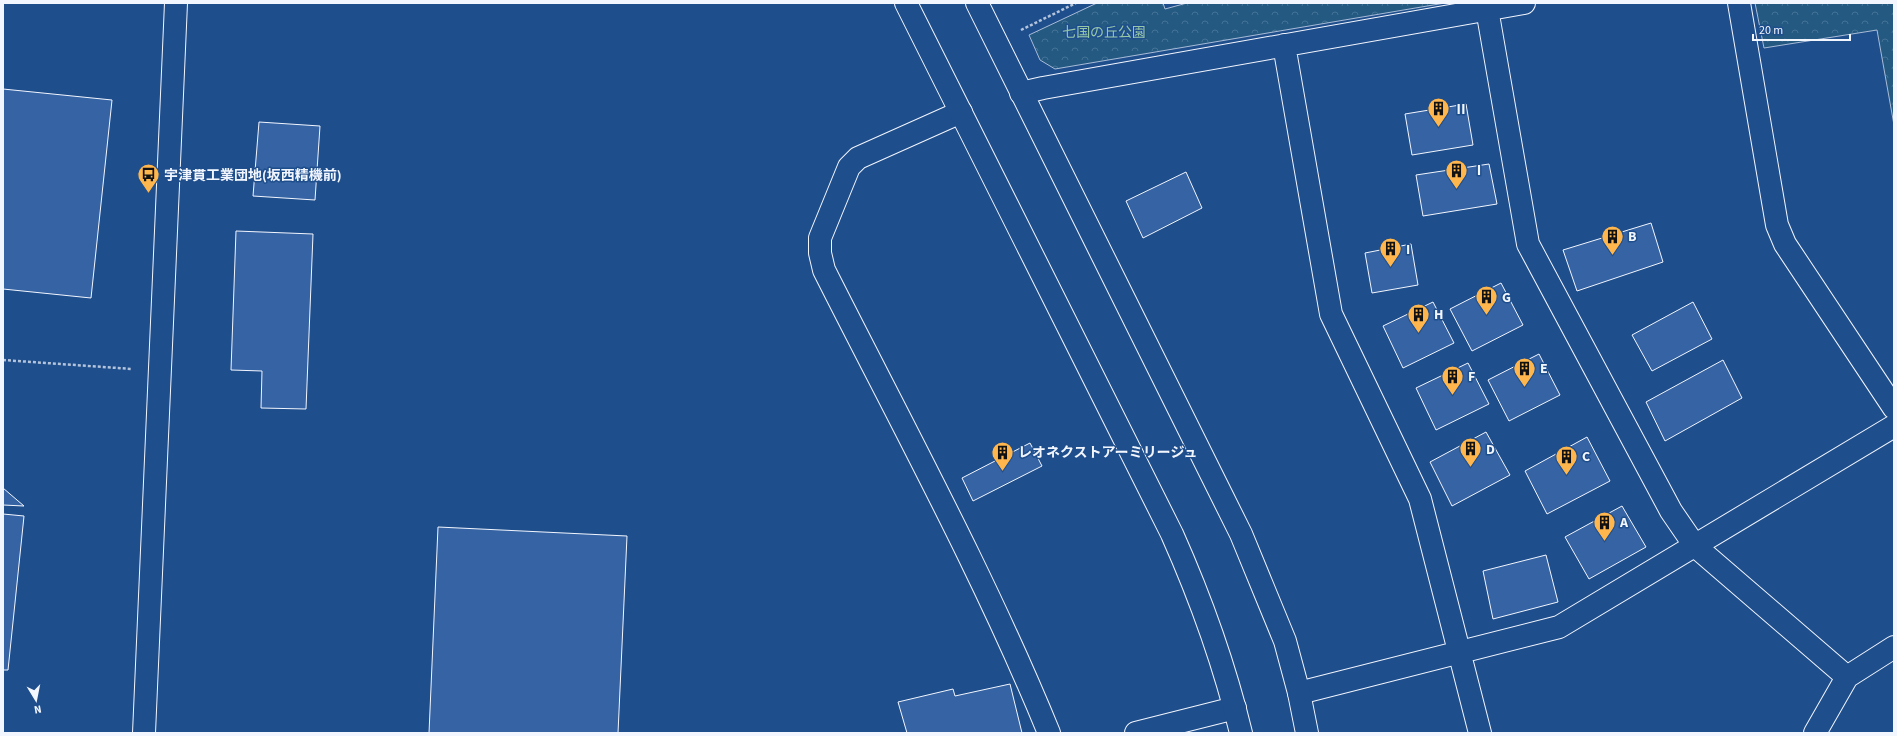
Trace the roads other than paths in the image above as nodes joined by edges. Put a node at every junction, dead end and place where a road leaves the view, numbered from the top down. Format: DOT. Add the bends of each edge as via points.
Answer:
graph roads {
  1 [pos="176,3"];
  2 [pos="906,3"];
  3 [pos="977,3"];
  4 [pos="1524,3"];
  5 [pos="1740,3"];
  6 [pos="1487,9"];
  7 [pos="1284,45"];
  8 [pos="1021,93"];
  9 [pos="961,112"];
  10 [pos="1894,408"];
  11 [pos="1894,426"];
  12 [pos="1695,546"];
  13 [pos="1894,647"];
  14 [pos="1460,652"];
  15 [pos="1847,677"];
  16 [pos="1299,693"];
  17 [pos="1235,708"];
  18 [pos="144,733"];
  19 [pos="1049,733"];
  20 [pos="1136,733"];
  21 [pos="1241,733"];
  22 [pos="1307,733"];
  23 [pos="1480,733"];
  24 [pos="1815,733"];
  1 -- 18 [label="street"];
  2 -- 9 [label="street"];
  3 -- 8 [label="street"];
  4 -- 6 [label="street"];
  5 -- 10 [label="street" via="1777,225 1786,244"];
  6 -- 7 [label="street"];
  6 -- 12 [label="street" via="1528,244 1671,511"];
  7 -- 8 [label="street"];
  7 -- 14 [label="street" via="1331,314 1420,498"];
  8 -- 16 [label="street" via="1241,534 1285,641"];
  9 -- 17 [label="street" via="1172,534 1198,591"];
  9 -- 19 [label="street" via="858,158 849,167 820,238 820,253 824,270 998,613"];
  11 -- 12 [label="street"];
  12 -- 14 [label="street" via="1559,627"];
  12 -- 15 [label="street"];
  13 -- 15 [label="street"];
  14 -- 16 [label="street"];
  14 -- 23 [label="street"];
  15 -- 24 [label="street"];
  16 -- 22 [label="street"];
  17 -- 20 [label="street"];
  17 -- 21 [label="street"];
}
